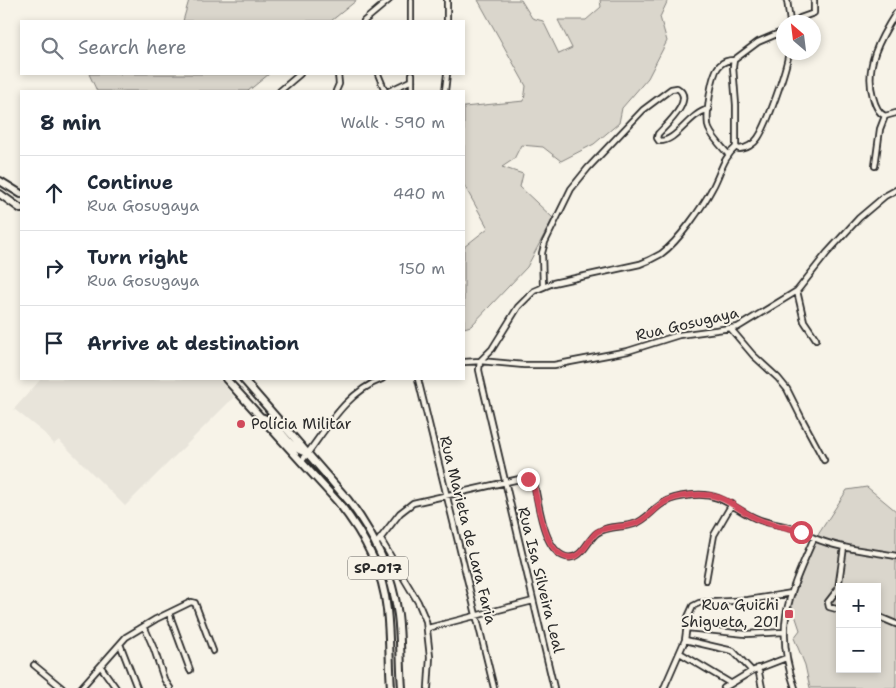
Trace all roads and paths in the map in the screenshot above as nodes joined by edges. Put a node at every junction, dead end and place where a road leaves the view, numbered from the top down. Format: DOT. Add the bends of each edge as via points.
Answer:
graph roads {
  1 [pos="388,0"];
  2 [pos="411,0"];
  3 [pos="447,0"];
  4 [pos="787,0"];
  5 [pos="814,0"];
  6 [pos="374,13"];
  7 [pos="896,13"];
  8 [pos="789,15"];
  9 [pos="808,15"];
  10 [pos="365,20"];
  11 [pos="374,20"];
  12 [pos="411,20"];
  13 [pos="447,20"];
  14 [pos="776,34"];
  15 [pos="734,60"];
  16 [pos="787,60"];
  17 [pos="299,75"];
  18 [pos="338,75"];
  19 [pos="379,75"];
  20 [pos="412,75"];
  21 [pos="447,75"];
  22 [pos="412,80"];
  23 [pos="281,90"];
  24 [pos="336,90"];
  25 [pos="386,90"];
  26 [pos="389,90"];
  27 [pos="412,90"];
  28 [pos="444,90"];
  29 [pos="709,109"];
  30 [pos="896,113"];
  31 [pos="885,116"];
  32 [pos="737,148"];
  33 [pos="728,154"];
  34 [pos="875,166"];
  35 [pos="0,181"];
  36 [pos="896,190"];
  37 [pos="20,193"];
  38 [pos="0,194"];
  39 [pos="20,208"];
  40 [pos="542,286"];
  41 [pos="797,291"];
  42 [pos="731,329"];
  43 [pos="816,339"];
  44 [pos="480,361"];
  45 [pos="465,362"];
  46 [pos="227,380"];
  47 [pos="244,380"];
  48 [pos="379,380"];
  49 [pos="418,380"];
  50 [pos="261,418"];
  51 [pos="308,454"];
  52 [pos="824,460"];
  53 [pos="301,462"];
  54 [pos="309,470"];
  55 [pos="505,482"];
  56 [pos="340,491"];
  57 [pos="446,496"];
  58 [pos="732,504"];
  59 [pos="814,538"];
  60 [pos="378,542"];
  61 [pos="844,546"];
  62 [pos="896,556"];
  63 [pos="706,580"];
  64 [pos="839,583"];
  65 [pos="836,592"];
  66 [pos="792,593"];
  67 [pos="533,601"];
  68 [pos="836,609"];
  69 [pos="169,613"];
  70 [pos="475,615"];
  71 [pos="881,618"];
  72 [pos="896,624"];
  73 [pos="144,626"];
  74 [pos="428,628"];
  75 [pos="687,628"];
  76 [pos="784,632"];
  77 [pos="685,640"];
  78 [pos="120,644"];
  79 [pos="213,651"];
  80 [pos="680,653"];
  81 [pos="786,658"];
  82 [pos="34,665"];
  83 [pos="102,667"];
  84 [pos="758,668"];
  85 [pos="190,670"];
  86 [pos="752,670"];
  87 [pos="730,683"];
  88 [pos="62,688"];
  89 [pos="81,688"];
  90 [pos="116,688"];
  91 [pos="137,688"];
  92 [pos="170,688"];
  93 [pos="391,688"];
  94 [pos="402,688"];
  95 [pos="428,688"];
  96 [pos="494,688"];
  97 [pos="554,688"];
  98 [pos="665,688"];
  99 [pos="724,688"];
  100 [pos="762,688"];
  101 [pos="795,688"];
  1 -- 6 [label="street"];
  2 -- 12 [label="street"];
  3 -- 13 [label="street"];
  4 -- 8 [label="street"];
  5 -- 9 [label="street" via="814,13"];
  6 -- 10 [label="street"];
  6 -- 11 [label="street"];
  7 -- 31 [label="street" via="875,51 870,78 874,103"];
  14 -- 15 [label="street" via="758,42"];
  15 -- 29 [label="street" via="718,67"];
  15 -- 32 [label="street"];
  16 -- 32 [label="street" via="760,134 750,146"];
  17 -- 23 [label="street"];
  18 -- 24 [label="street"];
  19 -- 25 [label="street"];
  20 -- 22 [label="street"];
  21 -- 28 [label="street"];
  22 -- 26 [label="street"];
  22 -- 27 [label="street"];
  29 -- 33 [label="street" via="709,131"];
  29 -- 40 [label="street" via="694,116 674,137 659,141 658,134 682,103 680,90 671,89 643,110 588,168 566,197 545,242"];
  30 -- 31 [label="street"];
  31 -- 34 [label="street"];
  32 -- 33 [label="street"];
  33 -- 40 [label="street" via="710,193 662,253 640,264"];
  35 -- 37 [label="highway"];
  36 -- 41 [label="street, Rua Gosugaya" via="875,204 847,231"];
  38 -- 39 [label="highway"];
  40 -- 44 [label="street" via="518,307 492,349"];
  41 -- 42 [label="street, Rua Gosugaya" via="751,321"];
  41 -- 43 [label="street" via="804,321"];
  42 -- 44 [label="street, Rua Gosugaya" via="696,332 554,365 524,366"];
  42 -- 52 [label="street" via="790,393"];
  44 -- 45 [label="street, Rua Gosugaya"];
  44 -- 55 [label="street, Rua Isa Silveira Leal" via="480,376"];
  46 -- 50 [label="highway, SP-017"];
  47 -- 51 [label="highway, SP-017"];
  48 -- 51 [label="street" via="355,394 342,407"];
  49 -- 57 [label="street, Rua Marieta de Lara Faria"];
  50 -- 51 [label="highway" via="270,420 298,450"];
  50 -- 53 [label="highway, SP-017"];
  51 -- 53 [label="street"];
  51 -- 56 [label="highway, SP-017"];
  53 -- 54 [label="highway, SP-017"];
  54 -- 56 [label="highway" via="307,464 311,462"];
  54 -- 93 [label="highway, SP-017" via="350,517 379,570 387,609"];
  55 -- 57 [label="street"];
  55 -- 58 [label="street" via="524,478 531,480 548,538 556,550 570,558 579,555 600,531 635,524 674,498 709,495"];
  55 -- 67 [label="street, Rua Isa Silveira Leal"];
  56 -- 60 [label="highway, SP-017"];
  57 -- 60 [label="street" via="408,506"];
  57 -- 70 [label="street, Rua Marieta de Lara Faria"];
  58 -- 59 [label="street" via="757,519"];
  58 -- 63 [label="street" via="714,535"];
  59 -- 61 [label="street"];
  59 -- 66 [label="street"];
  60 -- 74 [label="street" via="418,602"];
  60 -- 94 [label="highway, SP-017" via="396,606"];
  61 -- 62 [label="street"];
  61 -- 64 [label="street"];
  65 -- 68 [label="street" via="828,602 828,607"];
  66 -- 75 [label="street" via="699,604 690,611"];
  66 -- 76 [label="street"];
  67 -- 70 [label="street"];
  67 -- 97 [label="street, Rua Isa Silveira Leal"];
  69 -- 73 [label="street"];
  69 -- 79 [label="street" via="195,603"];
  69 -- 85 [label="street"];
  70 -- 74 [label="street"];
  70 -- 96 [label="street, Rua Marieta de Lara Faria"];
  71 -- 72 [label="street"];
  73 -- 78 [label="street"];
  73 -- 92 [label="street"];
  74 -- 95 [label="street"];
  75 -- 76 [label="street" via="746,634"];
  75 -- 77 [label="street"];
  76 -- 81 [label="street"];
  77 -- 80 [label="street"];
  77 -- 86 [label="street" via="733,651"];
  78 -- 83 [label="street"];
  78 -- 91 [label="street"];
  80 -- 87 [label="street"];
  80 -- 98 [label="street"];
  81 -- 84 [label="street"];
  81 -- 101 [label="street"];
  82 -- 88 [label="street"];
  83 -- 89 [label="street"];
  83 -- 90 [label="street"];
  84 -- 86 [label="street"];
  84 -- 100 [label="street"];
  86 -- 87 [label="street"];
  87 -- 99 [label="street"];
}
